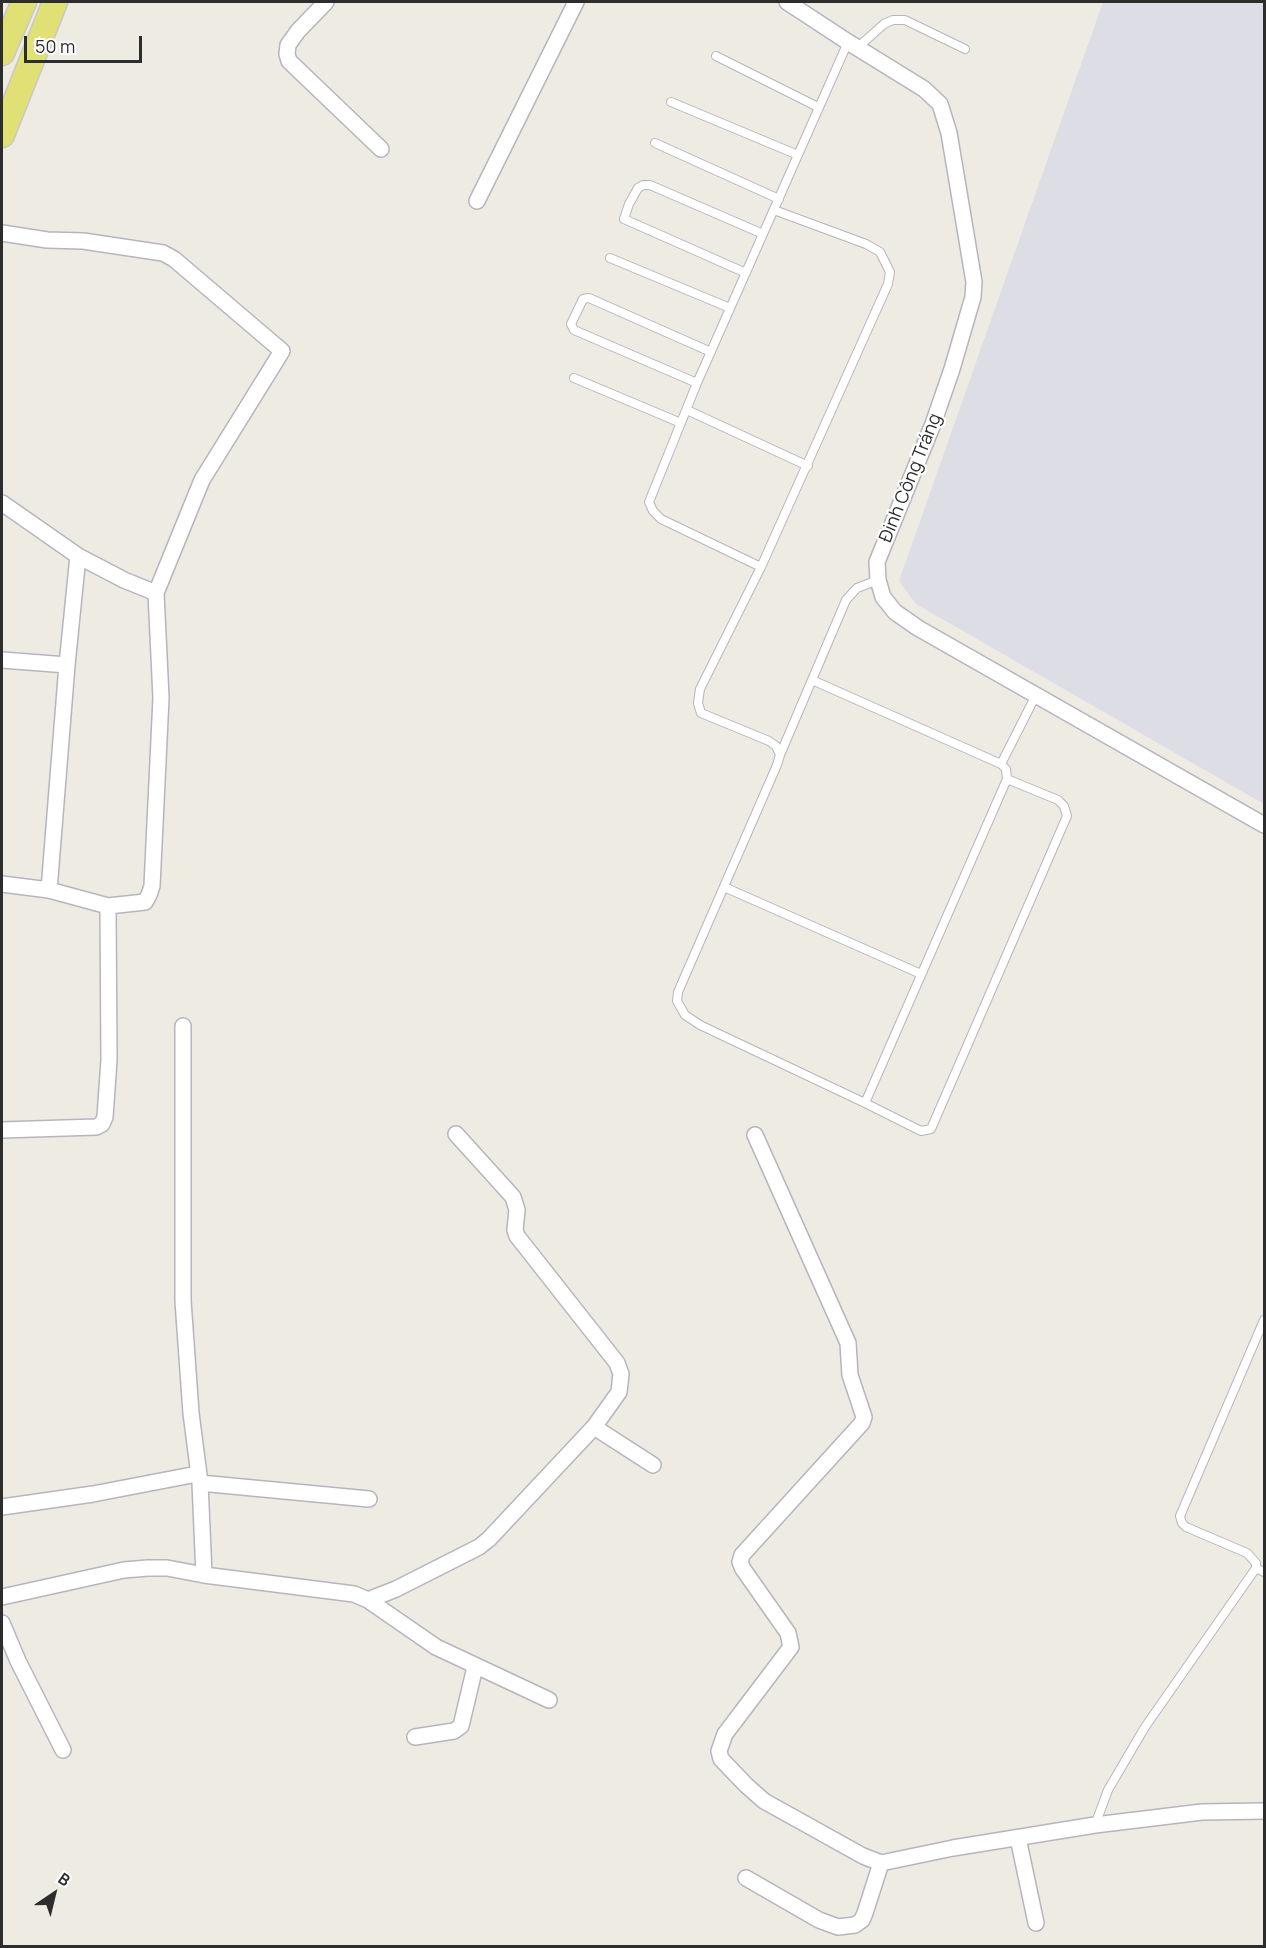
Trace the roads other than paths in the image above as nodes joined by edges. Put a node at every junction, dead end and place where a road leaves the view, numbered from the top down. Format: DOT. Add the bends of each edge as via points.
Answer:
graph roads {
  1 [pos="24,2"];
  2 [pos="56,2"];
  3 [pos="326,2"];
  4 [pos="576,2"];
  5 [pos="787,2"];
  6 [pos="852,45"];
  7 [pos="965,49"];
  8 [pos="2,53"];
  9 [pos="716,56"];
  10 [pos="671,102"];
  11 [pos="818,107"];
  12 [pos="2,135"];
  13 [pos="655,143"];
  14 [pos="381,149"];
  15 [pos="798,155"];
  16 [pos="779,199"];
  17 [pos="477,201"];
  18 [pos="774,210"];
  19 [pos="2,233"];
  20 [pos="763,234"];
  21 [pos="610,258"];
  22 [pos="747,273"];
  23 [pos="730,308"];
  24 [pos="711,352"];
  25 [pos="574,378"];
  26 [pos="698,383"];
  27 [pos="687,410"];
  28 [pos="681,423"];
  29 [pos="808,466"];
  30 [pos="2,503"];
  31 [pos="78,556"];
  32 [pos="761,567"];
  33 [pos="878,580"];
  34 [pos="156,593"];
  35 [pos="2,660"];
  36 [pos="67,665"];
  37 [pos="812,680"];
  38 [pos="1036,695"];
  39 [pos="780,755"];
  40 [pos="1001,764"];
  41 [pos="1007,779"];
  42 [pos="1264,825"];
  43 [pos="2,884"];
  44 [pos="724,887"];
  45 [pos="49,890"];
  46 [pos="108,906"];
  47 [pos="921,974"];
  48 [pos="183,1026"];
  49 [pos="865,1103"];
  50 [pos="2,1130"];
  51 [pos="456,1134"];
  52 [pos="755,1135"];
  53 [pos="1264,1320"];
  54 [pos="594,1427"];
  55 [pos="653,1465"];
  56 [pos="199,1479"];
  57 [pos="369,1499"];
  58 [pos="2,1507"];
  59 [pos="1256,1568"];
  60 [pos="1264,1572"];
  61 [pos="204,1575"];
  62 [pos="2,1597"];
  63 [pos="368,1600"];
  64 [pos="2,1623"];
  65 [pos="475,1667"];
  66 [pos="549,1700"];
  67 [pos="415,1737"];
  68 [pos="63,1750"];
  69 [pos="1264,1810"];
  70 [pos="1095,1825"];
  71 [pos="1018,1838"];
  72 [pos="881,1863"];
  73 [pos="746,1878"];
  74 [pos="1036,1923"];
  1 -- 8 [label="main road"];
  2 -- 12 [label="main road"];
  3 -- 14 [label="street" via="288,45 289,61"];
  4 -- 17 [label="street"];
  5 -- 6 [label="street, Đinh Công Tráng"];
  6 -- 7 [label="lane" via="884,24 905,20"];
  6 -- 11 [label="lane"];
  6 -- 33 [label="street, Đinh Công Tráng" via="924,89 940,104 949,133 974,282 973,297 933,424 877,562"];
  9 -- 11 [label="lane"];
  10 -- 15 [label="lane"];
  11 -- 15 [label="lane"];
  13 -- 16 [label="lane"];
  15 -- 16 [label="lane"];
  16 -- 18 [label="lane"];
  18 -- 20 [label="lane"];
  18 -- 29 [label="lane" via="866,244 879,252 890,272"];
  19 -- 34 [label="street" via="162,253 282,351 202,480"];
  20 -- 22 [label="lane"];
  20 -- 22 [label="lane" via="650,185 638,188 629,204 624,219"];
  21 -- 23 [label="lane"];
  22 -- 23 [label="lane"];
  23 -- 24 [label="lane"];
  24 -- 26 [label="lane"];
  24 -- 26 [label="lane" via="589,298 583,299 571,324 574,330"];
  25 -- 28 [label="lane"];
  26 -- 27 [label="lane"];
  27 -- 28 [label="lane"];
  27 -- 29 [label="lane"];
  28 -- 32 [label="lane" via="652,491 649,502 653,511 661,519"];
  29 -- 32 [label="lane"];
  30 -- 31 [label="street"];
  31 -- 34 [label="street"];
  31 -- 36 [label="street"];
  32 -- 39 [label="lane" via="700,689 698,703 701,713 769,741"];
  33 -- 37 [label="lane" via="857,588 846,600"];
  33 -- 38 [label="street" via="883,597 895,612"];
  34 -- 46 [label="street" via="161,698 152,886 145,902"];
  35 -- 36 [label="street"];
  36 -- 45 [label="street"];
  37 -- 39 [label="lane"];
  37 -- 40 [label="lane"];
  38 -- 40 [label="lane"];
  38 -- 42 [label="street"];
  39 -- 44 [label="lane"];
  40 -- 41 [label="lane"];
  41 -- 47 [label="lane"];
  41 -- 49 [label="lane" via="1058,800 1067,816 931,1129 921,1131"];
  43 -- 45 [label="street"];
  44 -- 47 [label="lane"];
  44 -- 49 [label="lane" via="678,992 679,1007 700,1025"];
  45 -- 46 [label="street"];
  46 -- 50 [label="street" via="109,1060 102,1124"];
  47 -- 49 [label="lane"];
  48 -- 56 [label="street" via="183,1301"];
  51 -- 54 [label="street" via="513,1197 517,1236 617,1364 621,1374 619,1392"];
  52 -- 72 [label="street" via="849,1343 850,1375 864,1418 742,1555 743,1569 788,1634 792,1647 724,1734 719,1751 721,1759 764,1801 863,1857"];
  53 -- 59 [label="lane" via="1180,1516 1186,1527 1252,1557"];
  54 -- 55 [label="street"];
  54 -- 63 [label="street" via="479,1547"];
  56 -- 57 [label="street"];
  56 -- 58 [label="street"];
  56 -- 61 [label="street"];
  59 -- 60 [label="lane"];
  59 -- 70 [label="lane" via="1145,1727 1108,1790"];
  61 -- 62 [label="street" via="167,1568 124,1570"];
  61 -- 63 [label="street" via="336,1591"];
  63 -- 65 [label="street" via="422,1639"];
  64 -- 68 [label="street"];
  65 -- 66 [label="street"];
  65 -- 67 [label="street" via="461,1726 454,1731"];
  69 -- 70 [label="street" via="1202,1812"];
  70 -- 71 [label="street"];
  71 -- 72 [label="street"];
  71 -- 74 [label="street"];
  72 -- 73 [label="street" via="861,1920 855,1925 838,1927"];
}
